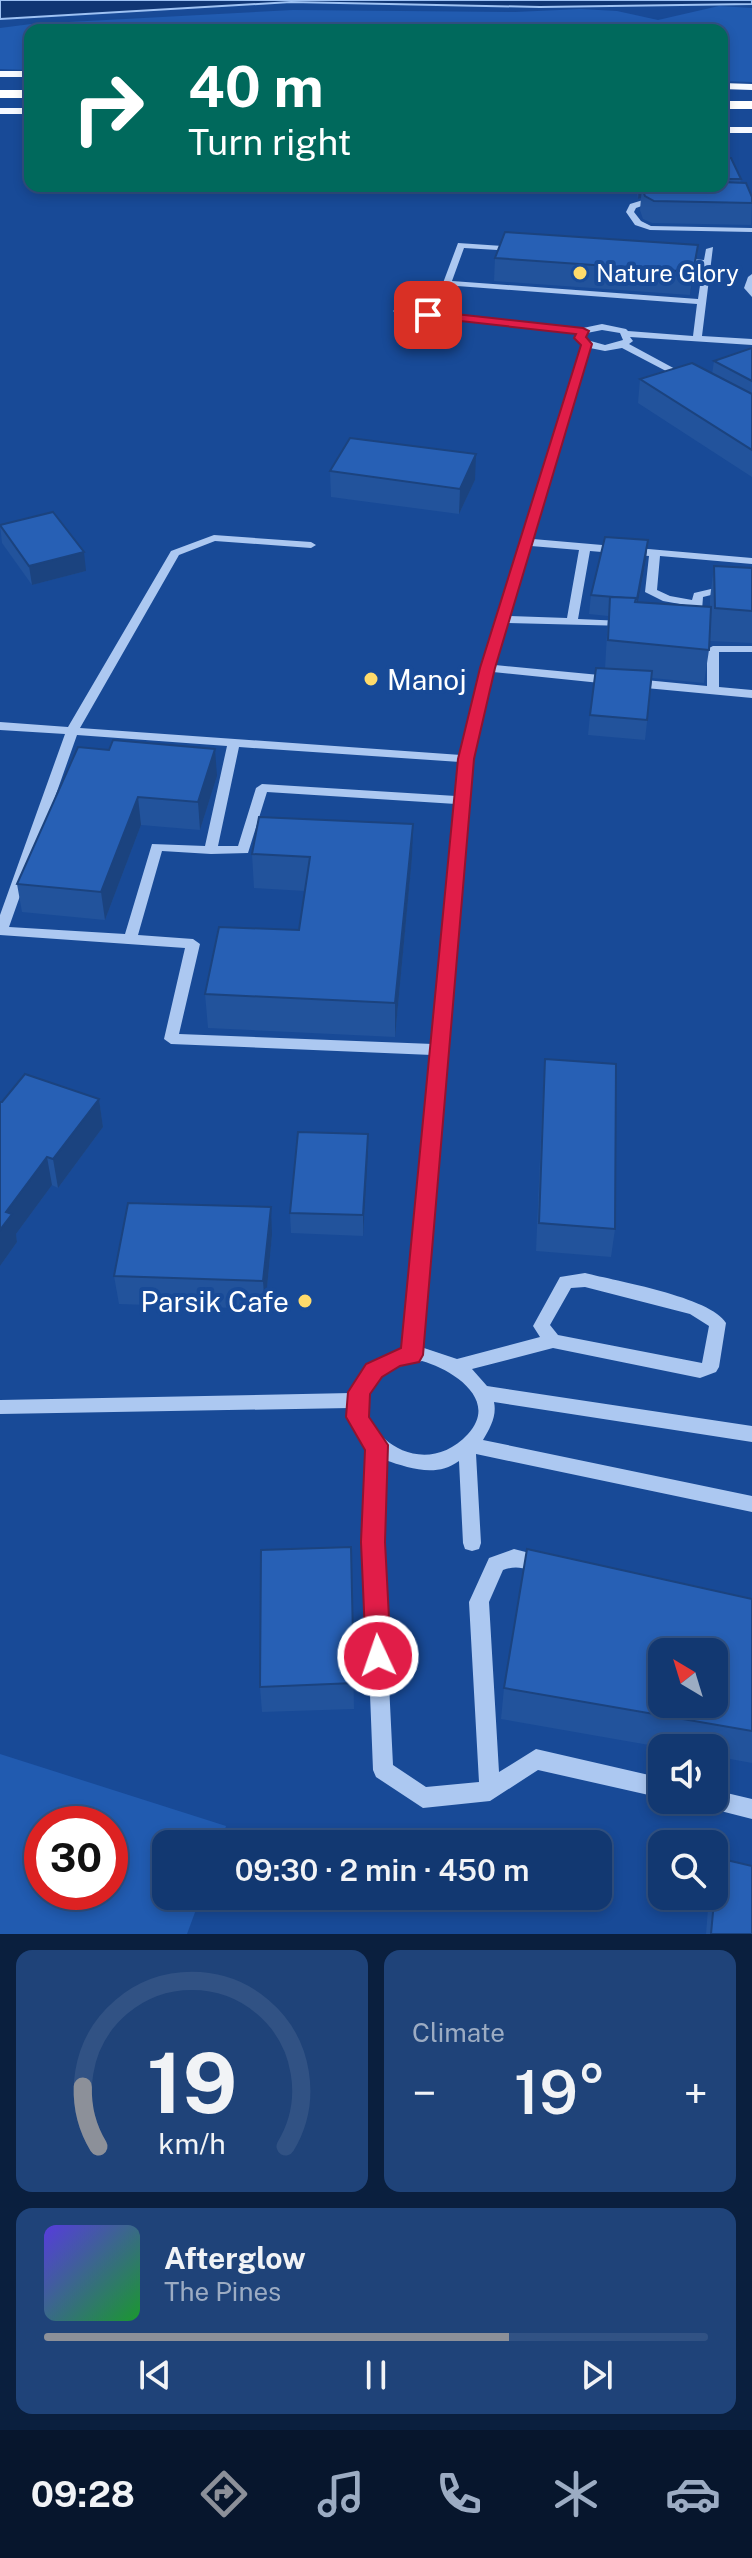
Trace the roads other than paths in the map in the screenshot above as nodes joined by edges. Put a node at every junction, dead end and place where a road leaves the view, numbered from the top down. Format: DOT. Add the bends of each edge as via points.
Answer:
graph roads {
  1 [pos="0,74"];
  2 [pos="24,74"];
  3 [pos="728,86"];
  4 [pos="752,87"];
  5 [pos="0,94"];
  6 [pos="24,94"];
  7 [pos="728,105"];
  8 [pos="752,105"];
  9 [pos="0,111"];
  10 [pos="24,111"];
  11 [pos="728,130"];
  12 [pos="752,130"];
  13 [pos="660,198"];
  14 [pos="752,230"];
  15 [pos="710,249"];
  16 [pos="523,250"];
  17 [pos="662,260"];
  18 [pos="708,263"];
  19 [pos="752,277"];
  20 [pos="752,294"];
  21 [pos="703,302"];
  22 [pos="397,311"];
  23 [pos="697,337"];
  24 [pos="585,338"];
  25 [pos="625,339"];
  26 [pos="752,342"];
  27 [pos="697,385"];
  28 [pos="526,542"];
  29 [pos="311,545"];
  30 [pos="585,547"];
  31 [pos="655,553"];
  32 [pos="752,561"];
  33 [pos="752,595"];
  34 [pos="697,604"];
  35 [pos="503,619"];
  36 [pos="572,622"];
  37 [pos="643,625"];
  38 [pos="685,626"];
  39 [pos="752,649"];
  40 [pos="488,668"];
  41 [pos="713,691"];
  42 [pos="752,694"];
  43 [pos="0,726"];
  44 [pos="72,731"];
  45 [pos="234,743"];
  46 [pos="466,759"];
  47 [pos="462,800"];
  48 [pos="211,850"];
  49 [pos="130,939"];
  50 [pos="441,1050"];
  51 [pos="553,1341"];
  52 [pos="412,1355"];
  53 [pos="458,1366"];
  54 [pos="482,1393"];
  55 [pos="359,1400"];
  56 [pos="0,1407"];
  57 [pos="752,1434"];
  58 [pos="467,1444"];
  59 [pos="377,1445"];
  60 [pos="752,1504"];
  61 [pos="472,1543"];
  62 [pos="558,1568"];
  63 [pos="648,1785"];
  64 [pos="490,1791"];
  65 [pos="728,1804"];
  66 [pos="752,1809"];
  1 -- 2 [label="main road"];
  3 -- 4 [label="main road"];
  5 -- 6 [label="highway"];
  7 -- 8 [label="highway"];
  9 -- 10 [label="main road"];
  11 -- 12 [label="main road"];
  13 -- 14 [label="street" via="633,206 630,212 638,223 650,228"];
  15 -- 18 [label="street"];
  16 -- 21 [label="street" via="461,245 447,283"];
  17 -- 18 [label="street"];
  18 -- 21 [label="street"];
  19 -- 20 [label="street"];
  21 -- 23 [label="street"];
  22 -- 24 [label="street"];
  23 -- 25 [label="street"];
  23 -- 26 [label="street"];
  24 -- 25 [label="street" via="602,348"];
  24 -- 25 [label="street" via="610,327"];
  24 -- 28 [label="street"];
  25 -- 27 [label="street"];
  28 -- 30 [label="street"];
  28 -- 35 [label="street"];
  29 -- 44 [label="street" via="214,538 175,553"];
  30 -- 31 [label="street"];
  30 -- 36 [label="street"];
  31 -- 32 [label="street"];
  31 -- 34 [label="street" via="651,592"];
  33 -- 34 [label="street" via="711,592 698,595"];
  34 -- 38 [label="street" via="695,624"];
  35 -- 36 [label="street"];
  35 -- 40 [label="street"];
  36 -- 37 [label="street"];
  39 -- 41 [label="street" via="713,649"];
  40 -- 41 [label="street"];
  40 -- 46 [label="street"];
  41 -- 42 [label="street"];
  43 -- 44 [label="street"];
  44 -- 45 [label="street"];
  44 -- 49 [label="street" via="1,931"];
  45 -- 46 [label="street"];
  45 -- 48 [label="street"];
  46 -- 47 [label="street"];
  47 -- 48 [label="street" via="262,788 243,850"];
  47 -- 50 [label="street"];
  48 -- 49 [label="street" via="157,847"];
  49 -- 50 [label="street" via="193,944 171,1039"];
  50 -- 52 [label="street"];
  51 -- 51 [label="street" via="700,1371 710,1367 718,1323 695,1308 585,1280 566,1282 541,1326"];
  51 -- 53 [label="street"];
  52 -- 53 [label="street" via="448,1359"];
  52 -- 55 [label="street" via="374,1370"];
  53 -- 54 [label="street" via="470,1373"];
  54 -- 57 [label="street"];
  54 -- 58 [label="street" via="484,1416"];
  55 -- 56 [label="street"];
  55 -- 59 [label="street" via="358,1417"];
  58 -- 59 [label="street" via="453,1456 424,1463 393,1458"];
  58 -- 60 [label="street"];
  58 -- 61 [label="street"];
  59 -- 64 [label="street" via="373,1542 383,1770 423,1798"];
  62 -- 64 [label="street" via="514,1557 496,1564 479,1602"];
  63 -- 64 [label="street" via="536,1759"];
  65 -- 66 [label="street"];
}
